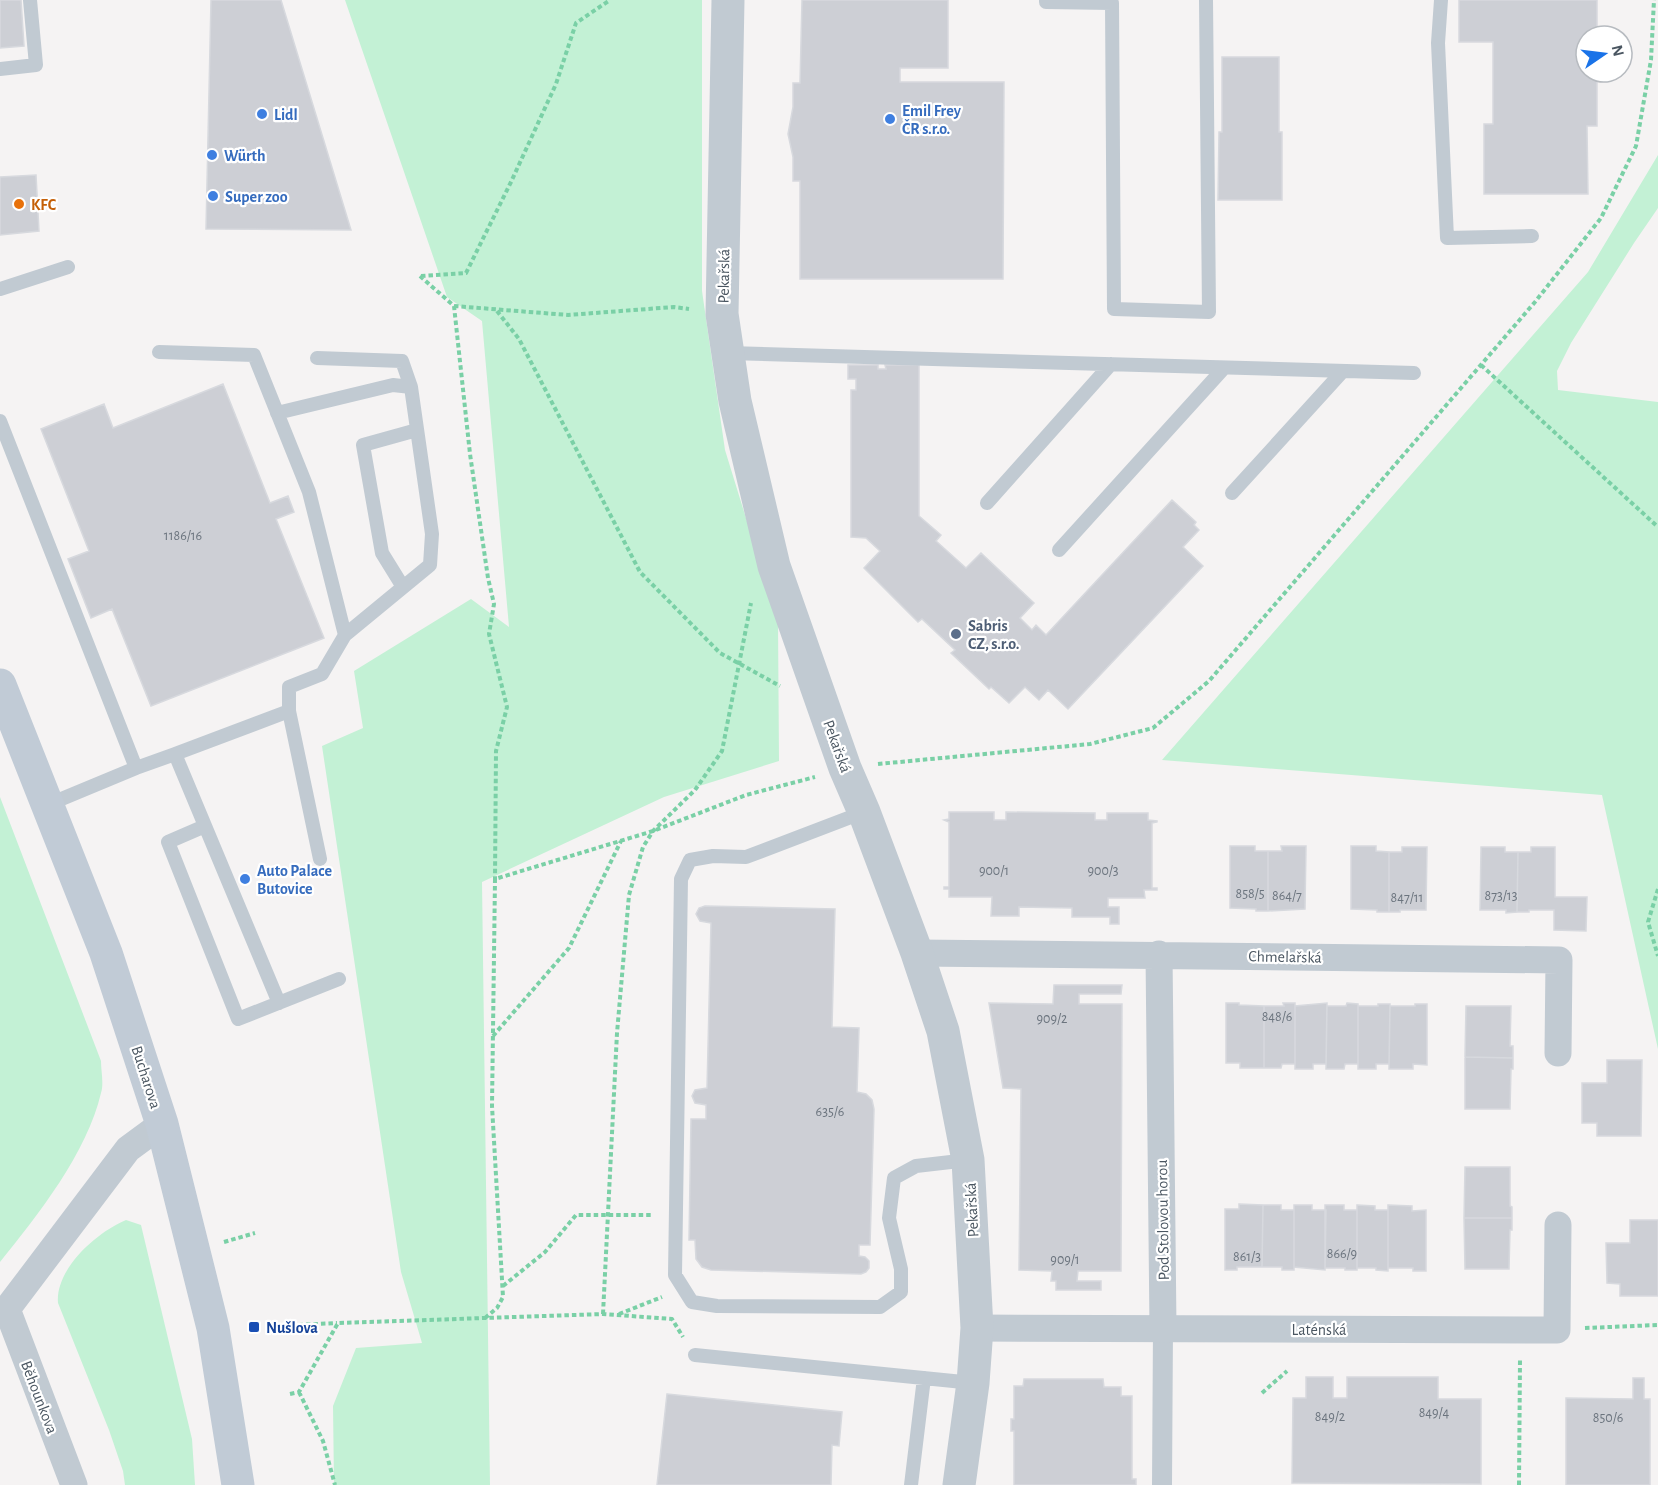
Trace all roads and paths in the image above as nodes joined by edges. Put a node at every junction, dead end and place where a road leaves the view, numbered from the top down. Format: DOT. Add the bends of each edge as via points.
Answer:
graph roads {
  1 [pos="30,0"];
  2 [pos="610,0"];
  3 [pos="728,0"];
  4 [pos="1046,0"];
  5 [pos="1206,0"];
  6 [pos="1441,0"];
  7 [pos="1654,0"];
  8 [pos="0,69"];
  9 [pos="1532,236"];
  10 [pos="68,267"];
  11 [pos="0,289"];
  12 [pos="454,306"];
  13 [pos="497,311"];
  14 [pos="722,314"];
  15 [pos="159,352"];
  16 [pos="728,353"];
  17 [pos="317,358"];
  18 [pos="1112,364"];
  19 [pos="1481,365"];
  20 [pos="1224,368"];
  21 [pos="1343,371"];
  22 [pos="1414,373"];
  23 [pos="411,387"];
  24 [pos="277,413"];
  25 [pos="0,421"];
  26 [pos="417,430"];
  27 [pos="1232,493"];
  28 [pos="987,503"];
  29 [pos="1658,527"];
  30 [pos="1059,550"];
  31 [pos="403,587"];
  32 [pos="345,636"];
  33 [pos="0,686"];
  34 [pos="289,711"];
  35 [pos="825,711"];
  36 [pos="175,754"];
  37 [pos="136,768"];
  38 [pos="845,768"];
  39 [pos="47,805"];
  40 [pos="864,812"];
  41 [pos="205,826"];
  42 [pos="622,840"];
  43 [pos="320,859"];
  44 [pos="495,879"];
  45 [pos="1658,889"];
  46 [pos="918,953"];
  47 [pos="1159,954"];
  48 [pos="1658,956"];
  49 [pos="339,979"];
  50 [pos="279,1003"];
  51 [pos="493,1036"];
  52 [pos="1558,1053"];
  53 [pos="162,1124"];
  54 [pos="968,1160"];
  55 [pos="676,1215"];
  56 [pos="1558,1225"];
  57 [pos="255,1233"];
  58 [pos="219,1243"];
  59 [pos="502,1286"];
  60 [pos="684,1289"];
  61 [pos="3,1310"];
  62 [pos="618,1314"];
  63 [pos="485,1318"];
  64 [pos="338,1323"];
  65 [pos="1658,1325"];
  66 [pos="276,1326"];
  67 [pos="976,1328"];
  68 [pos="1163,1328"];
  69 [pos="1520,1330"];
  70 [pos="1557,1330"];
  71 [pos="695,1355"];
  72 [pos="1287,1371"];
  73 [pos="924,1378"];
  74 [pos="973,1383"];
  75 [pos="299,1392"];
  76 [pos="1262,1393"];
  77 [pos="290,1394"];
  78 [pos="74,1485"];
  79 [pos="238,1485"];
  80 [pos="335,1485"];
  81 [pos="911,1485"];
  82 [pos="959,1485"];
  83 [pos="1162,1485"];
  84 [pos="1519,1485"];
  1 -- 8 [label="lane" via="36,65"];
  2 -- 12 [label="path" via="576,23 556,84 466,273 420,276"];
  3 -- 14 [label="street, Pekařská"];
  4 -- 5 [label="lane" via="1112,3 1114,309 1209,312"];
  6 -- 9 [label="lane" via="1438,42 1447,238"];
  7 -- 19 [label="path" via="1651,60 1636,147 1601,218"];
  10 -- 11 [label="lane"];
  12 -- 14 [label="path" via="568,315 674,307"];
  12 -- 44 [label="path" via="470,454 494,604 489,634 507,707 496,751"];
  13 -- 35 [label="path" via="519,339 640,572 720,653"];
  14 -- 16 [label="street, Pekařská"];
  15 -- 24 [label="lane" via="254,355"];
  16 -- 18 [label="lane"];
  16 -- 35 [label="street, Pekařská" via="735,401 774,566"];
  17 -- 23 [label="lane" via="402,361"];
  18 -- 20 [label="lane"];
  18 -- 28 [label="lane"];
  19 -- 29 [label="path"];
  19 -- 38 [label="path" via="1209,681 1153,728 1090,744"];
  20 -- 21 [label="lane"];
  20 -- 30 [label="lane"];
  21 -- 22 [label="lane"];
  21 -- 27 [label="lane"];
  23 -- 24 [label="lane" via="393,385"];
  23 -- 26 [label="lane"];
  24 -- 32 [label="lane" via="309,492"];
  25 -- 37 [label="lane"];
  26 -- 31 [label="lane" via="432,534 429,565"];
  26 -- 31 [label="lane" via="363,445 382,553"];
  31 -- 32 [label="lane"];
  32 -- 34 [label="lane" via="322,674 289,687"];
  33 -- 39 [label="main road, Bucharova"];
  34 -- 36 [label="lane"];
  34 -- 43 [label="lane"];
  35 -- 38 [label="street, Pekařská"];
  36 -- 37 [label="lane"];
  36 -- 41 [label="lane"];
  37 -- 39 [label="lane"];
  38 -- 40 [label="street, Pekařská"];
  38 -- 42 [label="path" via="746,795"];
  39 -- 53 [label="main road, Bucharova" via="106,953"];
  40 -- 46 [label="street, Pekařská"];
  40 -- 55 [label="lane" via="746,857 690,860 681,879"];
  41 -- 50 [label="lane"];
  41 -- 50 [label="lane" via="168,842 238,1019"];
  42 -- 44 [label="path"];
  42 -- 51 [label="path" via="569,948"];
  44 -- 51 [label="path"];
  45 -- 48 [label="path" via="1648,922"];
  46 -- 47 [label="street, Chmelařská"];
  46 -- 54 [label="street, Pekařská" via="943,1032"];
  47 -- 52 [label="street, Chmelařská" via="1559,960"];
  47 -- 68 [label="street, Pod Stolovou horou"];
  49 -- 50 [label="lane"];
  51 -- 59 [label="path" via="492,1106"];
  53 -- 61 [label="street" via="128,1149"];
  53 -- 79 [label="main road, Bucharova" via="213,1328"];
  54 -- 60 [label="lane" via="916,1166 894,1179 889,1218 901,1269 901,1292 880,1307 717,1306 692,1302"];
  54 -- 67 [label="street, Pekařská"];
  55 -- 59 [label="path" via="576,1215 545,1252"];
  55 -- 60 [label="lane" via="675,1275"];
  56 -- 70 [label="street"];
  57 -- 58 [label="path"];
  59 -- 63 [label="path" via="503,1297"];
  60 -- 62 [label="path"];
  61 -- 78 [label="street, Běhounkova"];
  62 -- 63 [label="path"];
  62 -- 71 [label="path" via="672,1319"];
  63 -- 64 [label="path"];
  64 -- 66 [label="path"];
  64 -- 75 [label="path"];
  65 -- 70 [label="path"];
  67 -- 68 [label="street, Laténská"];
  67 -- 74 [label="street, Pekařská"];
  68 -- 69 [label="street, Laténská"];
  68 -- 83 [label="street, Pod Stolovou horou"];
  69 -- 70 [label="street, Laténská"];
  69 -- 84 [label="path"];
  71 -- 73 [label="lane"];
  72 -- 76 [label="path"];
  73 -- 74 [label="lane"];
  73 -- 81 [label="lane"];
  74 -- 82 [label="street, Pekařská"];
  75 -- 77 [label="path"];
  75 -- 80 [label="path" via="323,1441"];
}
